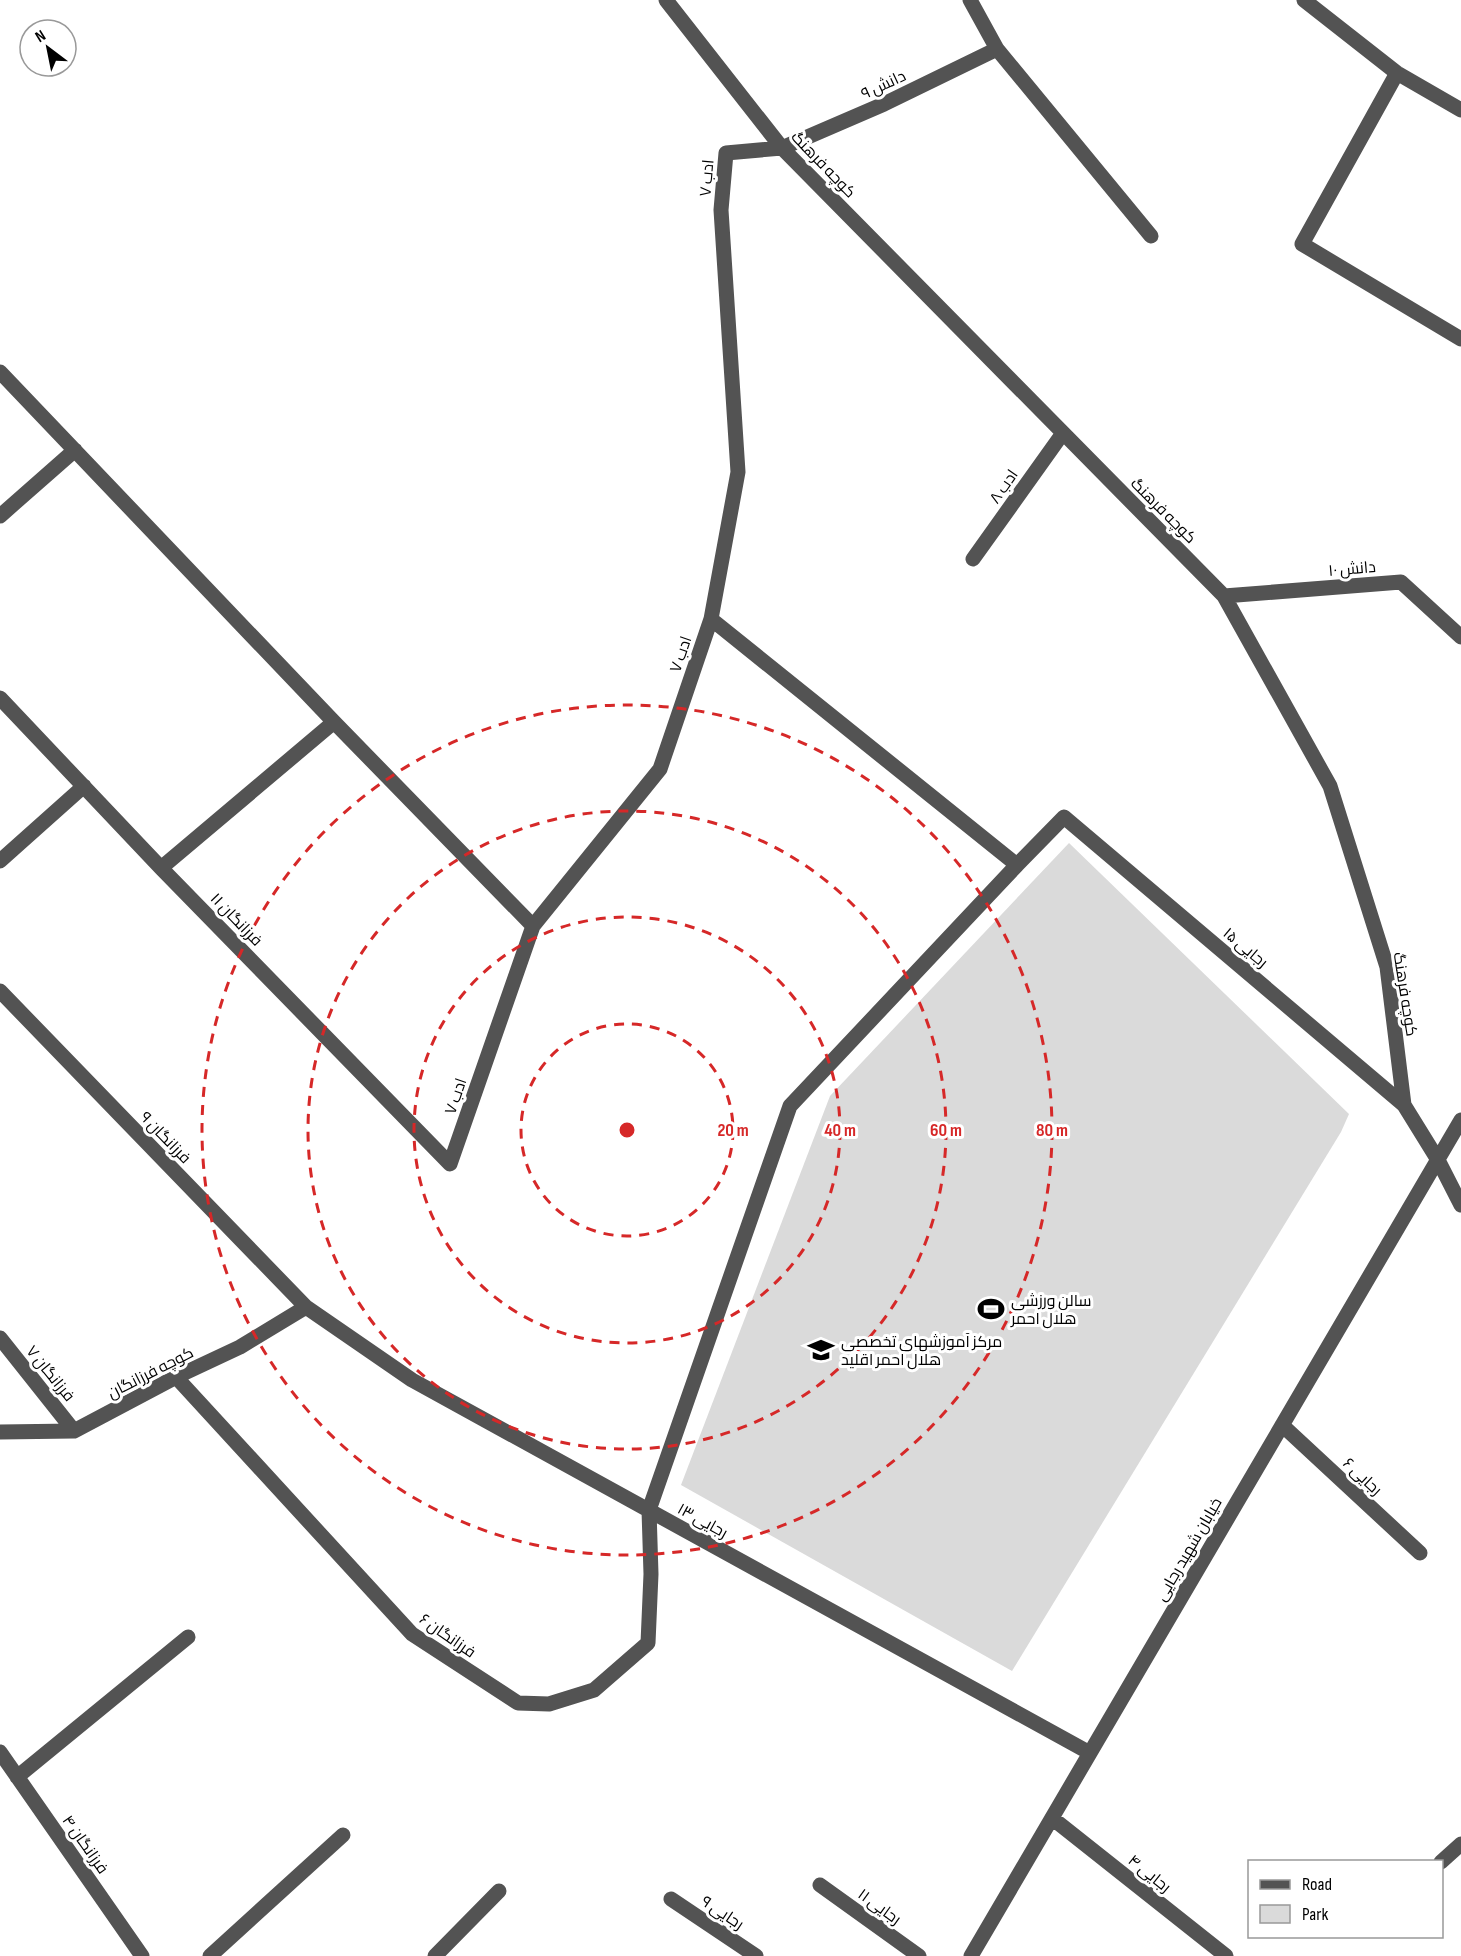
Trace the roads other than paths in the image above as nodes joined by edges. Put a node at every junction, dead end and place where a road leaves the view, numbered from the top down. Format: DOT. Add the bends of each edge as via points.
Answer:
graph roads {
  1 [pos="666,0"];
  2 [pos="970,0"];
  3 [pos="1304,0"];
  4 [pos="997,49"];
  5 [pos="1397,73"];
  6 [pos="1461,110"];
  7 [pos="782,148"];
  8 [pos="1150,236"];
  9 [pos="1461,339"];
  10 [pos="0,372"];
  11 [pos="1063,433"];
  12 [pos="75,450"];
  13 [pos="0,516"];
  14 [pos="973,559"];
  15 [pos="1224,596"];
  16 [pos="711,619"];
  17 [pos="1461,637"];
  18 [pos="0,698"];
  19 [pos="334,722"];
  20 [pos="84,786"];
  21 [pos="0,861"];
  22 [pos="1017,865"];
  23 [pos="161,868"];
  24 [pos="533,926"];
  25 [pos="0,991"];
  26 [pos="1404,1105"];
  27 [pos="1461,1120"];
  28 [pos="1438,1160"];
  29 [pos="450,1164"];
  30 [pos="1461,1205"];
  31 [pos="306,1307"];
  32 [pos="0,1338"];
  33 [pos="176,1377"];
  34 [pos="1282,1425"];
  35 [pos="74,1431"];
  36 [pos="0,1432"];
  37 [pos="649,1510"];
  38 [pos="1420,1553"];
  39 [pos="188,1637"];
  40 [pos="0,1752"];
  41 [pos="1090,1753"];
  42 [pos="17,1777"];
  43 [pos="1052,1818"];
  44 [pos="343,1835"];
  45 [pos="1461,1844"];
  46 [pos="1443,1860"];
  47 [pos="820,1885"];
  48 [pos="500,1891"];
  49 [pos="671,1899"];
  50 [pos="142,1956"];
  51 [pos="210,1956"];
  52 [pos="435,1956"];
  53 [pos="756,1956"];
  54 [pos="918,1956"];
  55 [pos="971,1956"];
  56 [pos="1226,1956"];
  1 -- 7 [label="street, کوچه فرهنگ"];
  2 -- 4 [label="street"];
  3 -- 5 [label="street"];
  4 -- 7 [label="street, دانش ۹"];
  4 -- 8 [label="street"];
  5 -- 6 [label="street"];
  5 -- 9 [label="street" via="1302,244"];
  7 -- 11 [label="street, کوچه فرهنگ"];
  7 -- 16 [label="street, ادب ۷" via="726,153 721,210 738,472"];
  10 -- 12 [label="street"];
  11 -- 14 [label="street, ادب ۸"];
  11 -- 15 [label="street, کوچه فرهنگ"];
  12 -- 13 [label="street"];
  12 -- 19 [label="street"];
  15 -- 17 [label="street, دانش ۱۰" via="1401,582"];
  15 -- 26 [label="street, کوچه فرهنگ" via="1330,786 1386,967"];
  16 -- 22 [label="street"];
  16 -- 24 [label="street, ادب ۷" via="660,769"];
  18 -- 20 [label="street, فرزانگان ۱۱"];
  19 -- 23 [label="street"];
  19 -- 24 [label="street"];
  20 -- 21 [label="street"];
  20 -- 23 [label="street, فرزانگان ۱۱"];
  22 -- 26 [label="street, رجایی ۱۵" via="1064,817"];
  22 -- 37 [label="street" via="790,1106"];
  23 -- 29 [label="street, فرزانگان ۱۱"];
  24 -- 29 [label="street, ادب ۷"];
  25 -- 31 [label="street, فرزانگان ۹"];
  26 -- 28 [label="street, کوچه فرهنگ"];
  27 -- 28 [label="street, خیابان شهید رجایی"];
  28 -- 30 [label="street, کوچه فرهنگ"];
  28 -- 34 [label="street, خیابان شهید رجایی"];
  31 -- 33 [label="street, کوچه فرزانگان" via="240,1347"];
  31 -- 37 [label="street, رجایی ۱۳" via="412,1380"];
  32 -- 35 [label="street, فرزانگان ۷"];
  33 -- 35 [label="street, کوچه فرزانگان"];
  33 -- 37 [label="street, فرزانگان ۶" via="412,1634 518,1703 549,1704 594,1690 648,1643"];
  34 -- 38 [label="street, رجایی ۶"];
  34 -- 41 [label="street, خیابان شهید رجایی"];
  35 -- 36 [label="street, کوچه فرزانگان"];
  37 -- 41 [label="street, رجایی ۱۳"];
  39 -- 42 [label="street"];
  40 -- 42 [label="street, فرزانگان ۴"];
  41 -- 43 [label="street, خیابان شهید رجایی"];
  42 -- 50 [label="street, فرزانگان ۴"];
  43 -- 55 [label="street, خیابان شهید رجایی"];
  43 -- 56 [label="street, رجایی ۴"];
  44 -- 51 [label="street"];
  45 -- 46 [label="street"];
  47 -- 54 [label="street, رجایی ۱۱"];
  48 -- 52 [label="street"];
  49 -- 53 [label="street, رجایی ۹"];
}
